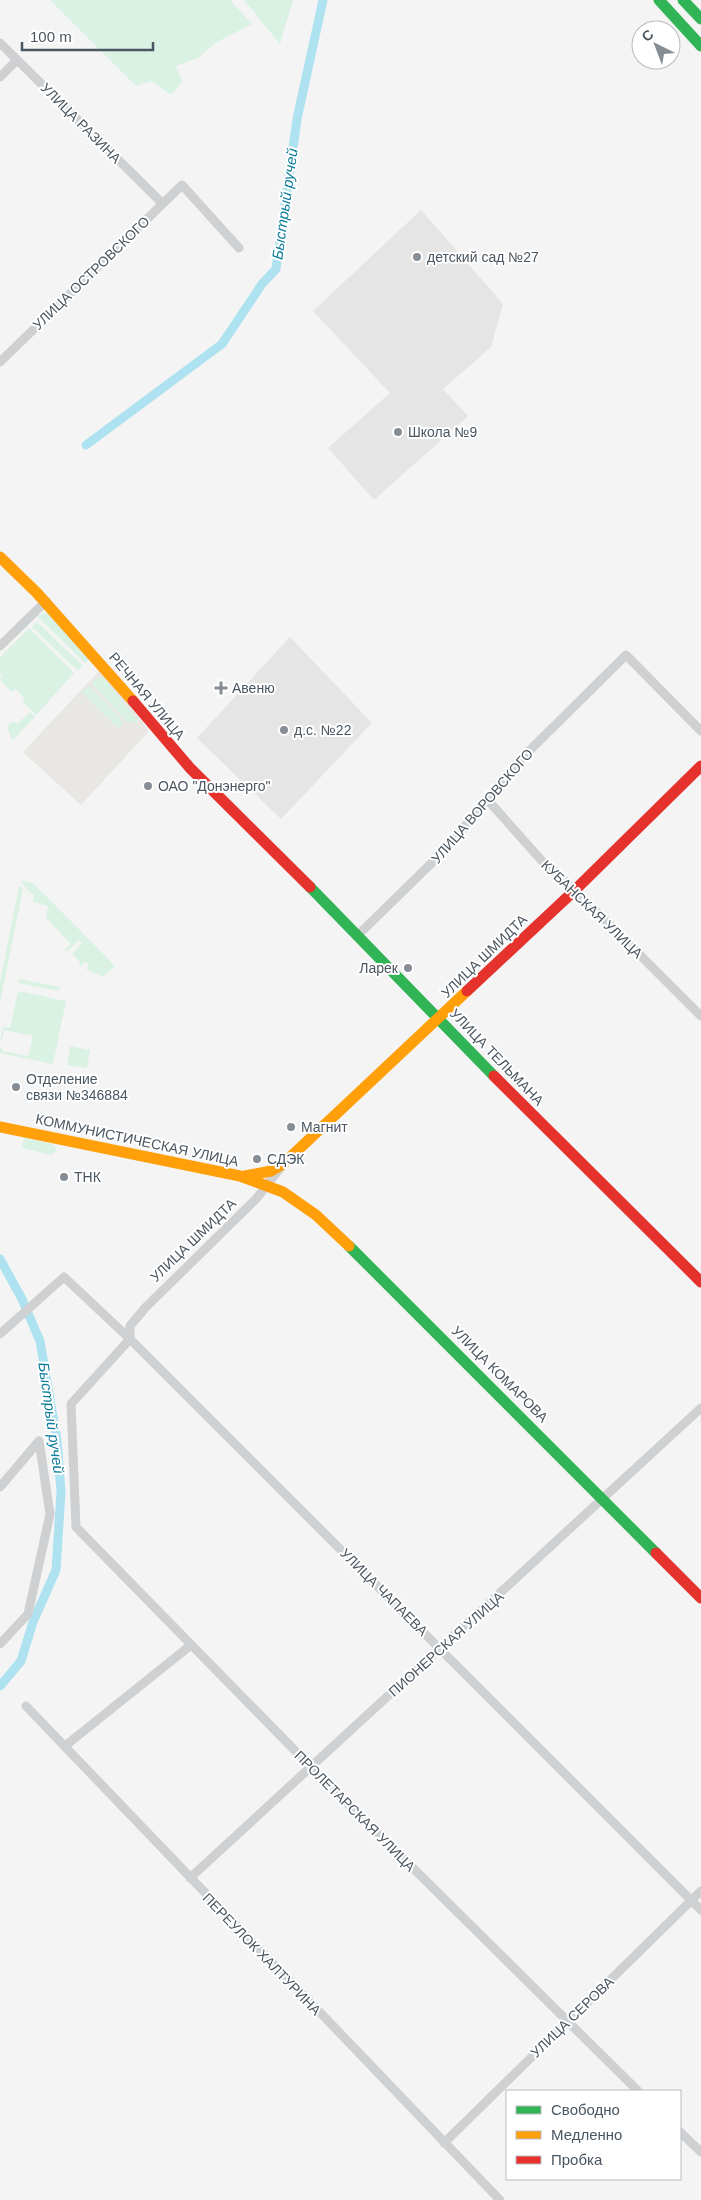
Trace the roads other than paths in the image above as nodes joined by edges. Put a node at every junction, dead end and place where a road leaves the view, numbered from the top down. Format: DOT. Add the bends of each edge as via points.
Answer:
graph roads {
  1 [pos="659,0"];
  2 [pos="683,0"];
  3 [pos="701,20"];
  4 [pos="0,43"];
  5 [pos="701,46"];
  6 [pos="17,60"];
  7 [pos="0,77"];
  8 [pos="162,204"];
  9 [pos="239,248"];
  10 [pos="0,362"];
  11 [pos="0,557"];
  12 [pos="46,601"];
  13 [pos="0,646"];
  14 [pos="701,731"];
  15 [pos="701,766"];
  16 [pos="487,799"];
  17 [pos="274,851"];
  18 [pos="575,890"];
  19 [pos="358,935"];
  20 [pos="701,1016"];
  21 [pos="439,1019"];
  22 [pos="0,1127"];
  23 [pos="283,1164"];
  24 [pos="240,1176"];
  25 [pos="268,1185"];
  26 [pos="701,1282"];
  27 [pos="0,1334"];
  28 [pos="130,1339"];
  29 [pos="701,1408"];
  30 [pos="0,1487"];
  31 [pos="603,1499"];
  32 [pos="701,1598"];
  33 [pos="0,1644"];
  34 [pos="191,1645"];
  35 [pos="441,1649"];
  36 [pos="26,1706"];
  37 [pos="65,1746"];
  38 [pos="311,1767"];
  39 [pos="190,1878"];
  40 [pos="701,1891"];
  41 [pos="691,1900"];
  42 [pos="701,1910"];
  43 [pos="567,2022"];
  44 [pos="637,2090"];
  45 [pos="681,2133"];
  46 [pos="444,2144"];
  47 [pos="701,2152"];
  48 [pos="500,2200"];
  1 -- 5 [label="main road"];
  2 -- 3 [label="main road"];
  4 -- 6 [label="street, УЛИЦА РАЗИНА"];
  6 -- 7 [label="street"];
  6 -- 8 [label="street, УЛИЦА РАЗИНА"];
  8 -- 9 [label="street, УЛИЦА ОСТРОВСКОГО" via="182,186"];
  8 -- 10 [label="street, УЛИЦА ОСТРОВСКОГО"];
  11 -- 12 [label="main road, РЕЧНАЯ УЛИЦА"];
  12 -- 13 [label="street"];
  12 -- 17 [label="main road, РЕЧНАЯ УЛИЦА" via="179,757"];
  14 -- 16 [label="street, УЛИЦА ВОРОВСКОГО" via="626,655 516,764"];
  15 -- 18 [label="main road, УЛИЦА ШМИДТА"];
  16 -- 18 [label="street, КУБАНСКАЯ УЛИЦА" via="542,860"];
  16 -- 19 [label="street, УЛИЦА ВОРОВСКОГО" via="447,848"];
  17 -- 19 [label="main road, УЛИЦА ТЕЛЬМАНА"];
  18 -- 20 [label="street, КУБАНСКАЯ УЛИЦА"];
  18 -- 21 [label="main road, УЛИЦА ШМИДТА"];
  19 -- 21 [label="main road, УЛИЦА ТЕЛЬМАНА"];
  21 -- 23 [label="main road, УЛИЦА ШМИДТА"];
  21 -- 26 [label="main road, УЛИЦА ТЕЛЬМАНА"];
  22 -- 24 [label="main road, КОММУНИСТИЧЕСКАЯ УЛИЦА"];
  23 -- 24 [label="main road, УЛИЦА ШМИДТА" via="272,1171"];
  23 -- 25 [label="street, УЛИЦА ШМИДТА"];
  24 -- 25 [label="main road, КОММУНИСТИЧЕСКАЯ УЛИЦА"];
  25 -- 28 [label="street, УЛИЦА ШМИДТА" via="144,1308 130,1326"];
  25 -- 31 [label="main road, УЛИЦА КОМАРОВА" via="298,1201 344,1241"];
  27 -- 28 [label="street, УЛИЦА ЧАПАЕВА" via="64,1278"];
  28 -- 34 [label="street, ПРОЛЕТАРСКАЯ УЛИЦА" via="71,1404 76,1527"];
  28 -- 35 [label="street, УЛИЦА ЧАПАЕВА"];
  29 -- 31 [label="street, ПИОНЕРСКАЯ УЛИЦА"];
  30 -- 33 [label="street" via="39,1441 50,1514 28,1614"];
  31 -- 32 [label="main road, УЛИЦА КОМАРОВА"];
  31 -- 35 [label="street, ПИОНЕРСКАЯ УЛИЦА"];
  34 -- 37 [label="street"];
  34 -- 38 [label="street, ПРОЛЕТАРСКАЯ УЛИЦА"];
  35 -- 38 [label="street, ПИОНЕРСКАЯ УЛИЦА"];
  35 -- 41 [label="street, УЛИЦА ЧАПАЕВА"];
  36 -- 37 [label="street, ПЕРЕУЛОК ХАЛТУРИНА"];
  37 -- 39 [label="street, ПЕРЕУЛОК ХАЛТУРИНА"];
  38 -- 39 [label="street, ПИОНЕРСКАЯ УЛИЦА"];
  38 -- 43 [label="street, ПРОЛЕТАРСКАЯ УЛИЦА"];
  39 -- 46 [label="street, ПЕРЕУЛОК ХАЛТУРИНА"];
  40 -- 41 [label="street, УЛИЦА СЕРОВА"];
  41 -- 42 [label="street, УЛИЦА ЧАПАЕВА"];
  41 -- 43 [label="street, УЛИЦА СЕРОВА"];
  43 -- 44 [label="street, ПРОЛЕТАРСКАЯ УЛИЦА"];
  43 -- 46 [label="street, УЛИЦА СЕРОВА"];
  45 -- 47 [label="street"];
  46 -- 48 [label="street, ПЕРЕУЛОК ХАЛТУРИНА"];
}
